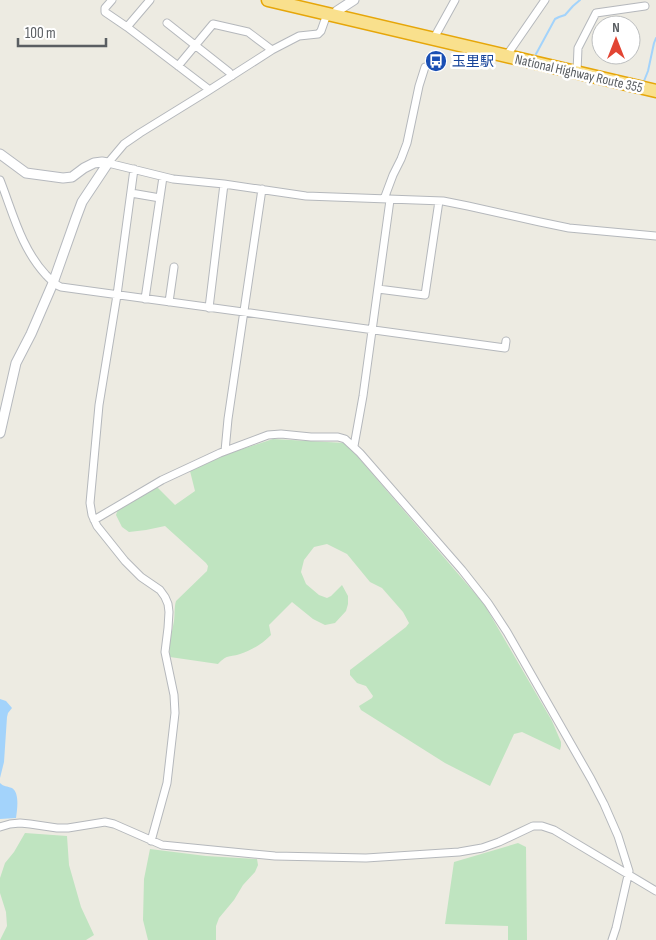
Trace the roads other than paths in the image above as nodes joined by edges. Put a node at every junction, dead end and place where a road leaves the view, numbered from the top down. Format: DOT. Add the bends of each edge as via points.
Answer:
graph roads {
  1 [pos="112,0"];
  2 [pos="150,0"];
  3 [pos="268,0"];
  4 [pos="354,0"];
  5 [pos="455,0"];
  6 [pos="545,0"];
  7 [pos="645,6"];
  8 [pos="330,15"];
  9 [pos="167,22"];
  10 [pos="126,28"];
  11 [pos="434,38"];
  12 [pos="196,45"];
  13 [pos="272,50"];
  14 [pos="507,55"];
  15 [pos="178,66"];
  16 [pos="425,67"];
  17 [pos="577,72"];
  18 [pos="232,76"];
  19 [pos="208,91"];
  20 [pos="656,91"];
  21 [pos="0,154"];
  22 [pos="108,163"];
  23 [pos="134,169"];
  24 [pos="163,177"];
  25 [pos="0,180"];
  26 [pos="224,184"];
  27 [pos="262,189"];
  28 [pos="131,193"];
  29 [pos="160,198"];
  30 [pos="387,200"];
  31 [pos="439,201"];
  32 [pos="656,236"];
  33 [pos="174,266"];
  34 [pos="53,282"];
  35 [pos="378,289"];
  36 [pos="117,295"];
  37 [pos="145,299"];
  38 [pos="170,302"];
  39 [pos="209,308"];
  40 [pos="244,312"];
  41 [pos="372,330"];
  42 [pos="506,341"];
  43 [pos="0,433"];
  44 [pos="354,446"];
  45 [pos="225,451"];
  46 [pos="94,520"];
  47 [pos="0,827"];
  48 [pos="150,841"];
  49 [pos="628,875"];
  50 [pos="656,891"];
  51 [pos="612,940"];
  1 -- 10 [label="street" via="105,12"];
  2 -- 10 [label="street"];
  3 -- 8 [label="highway, National Highway Route 355"];
  4 -- 8 [label="street"];
  5 -- 11 [label="street"];
  6 -- 14 [label="street"];
  7 -- 17 [label="street" via="596,13 578,48"];
  8 -- 11 [label="highway, National Highway Route 355"];
  8 -- 13 [label="street" via="318,34 294,38"];
  9 -- 12 [label="street"];
  10 -- 15 [label="street"];
  11 -- 14 [label="highway, National Highway Route 355"];
  12 -- 13 [label="street" via="214,24 248,32"];
  12 -- 15 [label="street"];
  12 -- 18 [label="street"];
  13 -- 18 [label="street"];
  14 -- 17 [label="highway, National Highway Route 355"];
  15 -- 19 [label="street"];
  16 -- 30 [label="street" via="407,143 393,175"];
  17 -- 20 [label="highway, National Highway Route 355"];
  18 -- 19 [label="street"];
  19 -- 22 [label="street" via="124,144"];
  21 -- 22 [label="street" via="26,174 63,178 72,177 94,163"];
  22 -- 23 [label="street"];
  22 -- 34 [label="street" via="82,202"];
  23 -- 24 [label="street"];
  23 -- 28 [label="street"];
  24 -- 26 [label="street"];
  24 -- 29 [label="street"];
  25 -- 34 [label="street" via="26,248"];
  26 -- 27 [label="street"];
  26 -- 39 [label="street"];
  27 -- 30 [label="street" via="306,196"];
  27 -- 40 [label="street"];
  28 -- 29 [label="street"];
  28 -- 36 [label="street"];
  29 -- 37 [label="street"];
  30 -- 31 [label="street"];
  30 -- 35 [label="street"];
  31 -- 32 [label="street" via="569,228"];
  31 -- 35 [label="street" via="425,295"];
  33 -- 38 [label="street"];
  34 -- 36 [label="street" via="61,287"];
  34 -- 43 [label="street" via="16,363"];
  35 -- 41 [label="street"];
  36 -- 37 [label="street"];
  36 -- 46 [label="street" via="98,415 90,503"];
  37 -- 38 [label="street"];
  38 -- 39 [label="street"];
  39 -- 40 [label="street"];
  40 -- 41 [label="street"];
  40 -- 45 [label="street"];
  41 -- 42 [label="street" via="505,348"];
  41 -- 44 [label="street"];
  44 -- 45 [label="street" via="338,437 272,434"];
  44 -- 49 [label="street" via="497,615 604,804 624,851"];
  45 -- 46 [label="street" via="162,480"];
  46 -- 48 [label="street" via="125,561 160,590 168,604 165,652 175,713 167,783"];
  47 -- 48 [label="street" via="30,824 68,828 105,822"];
  48 -- 49 [label="street" via="162,845 275,856 366,858 482,848 533,826 542,826"];
  49 -- 50 [label="street"];
  49 -- 51 [label="street"];
}
